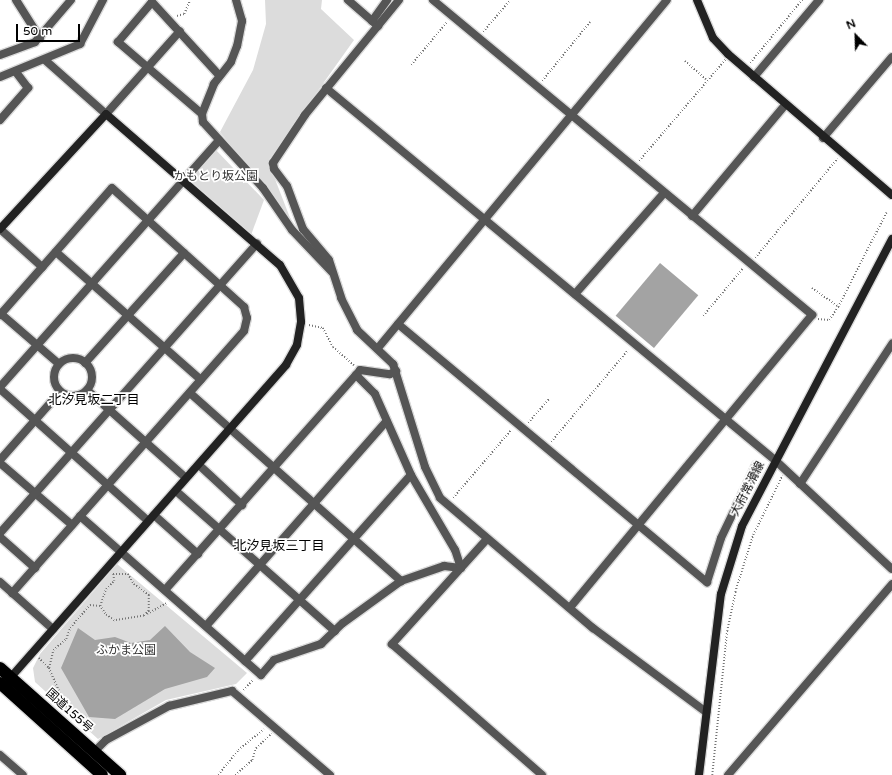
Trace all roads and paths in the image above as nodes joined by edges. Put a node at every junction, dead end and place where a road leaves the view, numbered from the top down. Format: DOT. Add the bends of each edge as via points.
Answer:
graph roads {
  1 [pos="16,0"];
  2 [pos="71,0"];
  3 [pos="103,0"];
  4 [pos="190,0"];
  5 [pos="236,0"];
  6 [pos="348,0"];
  7 [pos="387,0"];
  8 [pos="399,0"];
  9 [pos="433,0"];
  10 [pos="510,0"];
  11 [pos="667,0"];
  12 [pos="697,0"];
  13 [pos="802,0"];
  14 [pos="819,0"];
  15 [pos="151,1"];
  16 [pos="452,16"];
  17 [pos="169,19"];
  18 [pos="590,22"];
  19 [pos="375,23"];
  20 [pos="180,31"];
  21 [pos="40,38"];
  22 [pos="479,38"];
  23 [pos="0,55"];
  24 [pos="729,55"];
  25 [pos="892,57"];
  26 [pos="45,60"];
  27 [pos="685,61"];
  28 [pos="411,65"];
  29 [pos="146,67"];
  30 [pos="746,70"];
  31 [pos="15,71"];
  32 [pos="218,75"];
  33 [pos="0,76"];
  34 [pos="754,77"];
  35 [pos="707,80"];
  36 [pos="537,86"];
  37 [pos="326,88"];
  38 [pos="785,105"];
  39 [pos="106,114"];
  40 [pos="202,114"];
  41 [pos="572,115"];
  42 [pos="0,120"];
  43 [pos="823,138"];
  44 [pos="219,140"];
  45 [pos="841,153"];
  46 [pos="634,167"];
  47 [pos="185,181"];
  48 [pos="664,193"];
  49 [pos="892,195"];
  50 [pos="886,212"];
  51 [pos="692,216"];
  52 [pos="485,220"];
  53 [pos="148,221"];
  54 [pos="0,229"];
  55 [pos="892,239"];
  56 [pos="257,244"];
  57 [pos="56,252"];
  58 [pos="184,253"];
  59 [pos="749,263"];
  60 [pos="42,268"];
  61 [pos="332,272"];
  62 [pos="93,283"];
  63 [pos="221,285"];
  64 [pos="812,288"];
  65 [pos="575,294"];
  66 [pos="838,306"];
  67 [pos="0,314"];
  68 [pos="128,315"];
  69 [pos="812,315"];
  70 [pos="703,316"];
  71 [pos="398,324"];
  72 [pos="301,325"];
  73 [pos="633,344"];
  74 [pos="892,344"];
  75 [pos="37,346"];
  76 [pos="165,348"];
  77 [pos="378,348"];
  78 [pos="85,363"];
  79 [pos="59,364"];
  80 [pos="396,371"];
  81 [pos="358,373"];
  82 [pos="201,380"];
  83 [pos="0,388"];
  84 [pos="87,390"];
  85 [pos="60,392"];
  86 [pos="190,393"];
  87 [pos="549,398"];
  88 [pos="109,410"];
  89 [pos="35,420"];
  90 [pos="725,420"];
  91 [pos="387,422"];
  92 [pos="519,426"];
  93 [pos="231,429"];
  94 [pos="146,442"];
  95 [pos="546,448"];
  96 [pos="71,453"];
  97 [pos="0,461"];
  98 [pos="776,462"];
  99 [pos="199,465"];
  100 [pos="756,465"];
  101 [pos="275,468"];
  102 [pos="786,471"];
  103 [pos="411,475"];
  104 [pos="186,478"];
  105 [pos="800,484"];
  106 [pos="108,485"];
  107 [pos="176,491"];
  108 [pos="36,493"];
  109 [pos="315,503"];
  110 [pos="242,505"];
  111 [pos="447,505"];
  112 [pos="80,516"];
  113 [pos="151,518"];
  114 [pos="639,524"];
  115 [pos="72,525"];
  116 [pos="220,530"];
  117 [pos="0,533"];
  118 [pos="0,537"];
  119 [pos="355,539"];
  120 [pos="487,539"];
  121 [pos="122,552"];
  122 [pos="198,554"];
  123 [pos="260,565"];
  124 [pos="35,568"];
  125 [pos="461,568"];
  126 [pos="892,569"];
  127 [pos="401,581"];
  128 [pos="0,582"];
  129 [pos="892,584"];
  130 [pos="165,590"];
  131 [pos="12,593"];
  132 [pos="173,597"];
  133 [pos="300,600"];
  134 [pos="100,606"];
  135 [pos="570,608"];
  136 [pos="144,616"];
  137 [pos="206,626"];
  138 [pos="53,629"];
  139 [pos="335,631"];
  140 [pos="32,652"];
  141 [pos="245,661"];
  142 [pos="0,668"];
  143 [pos="49,668"];
  144 [pos="259,673"];
  145 [pos="5,680"];
  146 [pos="240,695"];
  147 [pos="706,712"];
  148 [pos="270,722"];
  149 [pos="64,728"];
  150 [pos="276,728"];
  151 [pos="94,752"];
  152 [pos="0,754"];
  153 [pos="23,775"];
  154 [pos="102,775"];
  155 [pos="120,775"];
  156 [pos="218,775"];
  157 [pos="235,775"];
  158 [pos="330,775"];
  159 [pos="542,775"];
  160 [pos="699,775"];
  161 [pos="712,775"];
  162 [pos="728,775"];
  1 -- 21 [label="street"];
  2 -- 21 [label="street"];
  3 -- 26 [label="street" via="80,44"];
  4 -- 17 [label="path" via="184,14"];
  5 -- 32 [label="street" via="242,21 238,40 231,62"];
  6 -- 19 [label="street"];
  7 -- 19 [label="street"];
  8 -- 19 [label="street"];
  9 -- 16 [label="street"];
  10 -- 22 [label="path"];
  11 -- 41 [label="street"];
  12 -- 24 [label="street" via="713,38"];
  13 -- 30 [label="path"];
  14 -- 34 [label="street"];
  15 -- 17 [label="street"];
  15 -- 29 [label="street" via="118,42"];
  16 -- 22 [label="street"];
  16 -- 28 [label="path"];
  17 -- 20 [label="street"];
  18 -- 36 [label="path"];
  19 -- 37 [label="street"];
  20 -- 29 [label="street"];
  20 -- 32 [label="street"];
  21 -- 23 [label="street"];
  22 -- 36 [label="street"];
  24 -- 30 [label="street"];
  24 -- 35 [label="path"];
  25 -- 43 [label="street"];
  26 -- 31 [label="street"];
  26 -- 39 [label="street"];
  27 -- 35 [label="path"];
  29 -- 39 [label="street"];
  29 -- 40 [label="street"];
  30 -- 34 [label="street"];
  31 -- 33 [label="street"];
  31 -- 42 [label="street" via="28,88"];
  32 -- 40 [label="street"];
  34 -- 38 [label="street"];
  35 -- 46 [label="path"];
  36 -- 41 [label="street"];
  37 -- 52 [label="street"];
  37 -- 61 [label="street" via="273,166 287,186 303,229 322,248"];
  38 -- 43 [label="street"];
  38 -- 51 [label="street"];
  39 -- 47 [label="street"];
  39 -- 54 [label="street"];
  40 -- 44 [label="street" via="206,129"];
  41 -- 46 [label="street"];
  41 -- 52 [label="street"];
  43 -- 45 [label="street"];
  44 -- 47 [label="street"];
  44 -- 61 [label="street" via="263,188 292,230"];
  45 -- 49 [label="street"];
  45 -- 59 [label="path"];
  46 -- 48 [label="street"];
  47 -- 53 [label="street"];
  47 -- 56 [label="street"];
  48 -- 51 [label="street"];
  48 -- 65 [label="street"];
  50 -- 66 [label="path"];
  51 -- 59 [label="street"];
  52 -- 65 [label="street"];
  52 -- 71 [label="street"];
  53 -- 57 [label="street" via="112,188"];
  53 -- 58 [label="street"];
  53 -- 62 [label="street"];
  54 -- 60 [label="street"];
  55 -- 98 [label="street, 大府常滑線"];
  56 -- 63 [label="street"];
  56 -- 72 [label="street" via="289,276 299,298"];
  57 -- 60 [label="street"];
  57 -- 62 [label="street"];
  58 -- 63 [label="street"];
  58 -- 68 [label="street"];
  59 -- 69 [label="street"];
  59 -- 70 [label="path"];
  60 -- 67 [label="street"];
  61 -- 77 [label="street" via="357,330"];
  62 -- 68 [label="street"];
  62 -- 75 [label="street"];
  63 -- 76 [label="street"];
  63 -- 82 [label="street" via="244,307 247,325"];
  64 -- 66 [label="path"];
  65 -- 73 [label="street"];
  66 -- 69 [label="path" via="827,321"];
  67 -- 75 [label="street"];
  68 -- 76 [label="street"];
  68 -- 78 [label="street"];
  69 -- 90 [label="street"];
  71 -- 77 [label="street"];
  71 -- 92 [label="street"];
  72 -- 81 [label="path" via="323,328 333,347"];
  72 -- 93 [label="street" via="297,345 286,365"];
  73 -- 90 [label="street"];
  73 -- 95 [label="path"];
  74 -- 105 [label="street"];
  75 -- 79 [label="street"];
  75 -- 83 [label="street"];
  76 -- 82 [label="street"];
  76 -- 88 [label="street"];
  77 -- 80 [label="street"];
  78 -- 79 [label="street" via="69,358"];
  78 -- 84 [label="street" via="92,379"];
  79 -- 85 [label="street" via="54,382"];
  80 -- 81 [label="street" via="390,374"];
  80 -- 111 [label="street" via="425,467"];
  81 -- 91 [label="street" via="375,394"];
  81 -- 101 [label="street"];
  82 -- 86 [label="street"];
  83 -- 89 [label="street"];
  84 -- 85 [label="street" via="71,397"];
  84 -- 88 [label="street"];
  85 -- 89 [label="street"];
  86 -- 93 [label="street"];
  86 -- 94 [label="street"];
  87 -- 92 [label="path"];
  88 -- 94 [label="street"];
  88 -- 96 [label="street"];
  89 -- 96 [label="street"];
  89 -- 97 [label="street"];
  90 -- 98 [label="street"];
  90 -- 114 [label="street"];
  91 -- 103 [label="street"];
  91 -- 109 [label="street"];
  92 -- 95 [label="street"];
  92 -- 111 [label="path"];
  93 -- 99 [label="street"];
  93 -- 101 [label="street"];
  94 -- 104 [label="street"];
  94 -- 106 [label="street"];
  95 -- 114 [label="street"];
  96 -- 106 [label="street"];
  96 -- 108 [label="street"];
  97 -- 108 [label="street"];
  98 -- 102 [label="street"];
  98 -- 147 [label="street, 大府常滑線" via="742,526 721,594"];
  99 -- 104 [label="street"];
  99 -- 110 [label="street"];
  100 -- 114 [label="street" via="726,526 707,582"];
  101 -- 109 [label="street"];
  101 -- 110 [label="street"];
  102 -- 105 [label="street"];
  102 -- 161 [label="path" via="752,535 735,592 727,631"];
  103 -- 119 [label="street"];
  103 -- 125 [label="street" via="455,550"];
  104 -- 107 [label="street"];
  105 -- 126 [label="street"];
  106 -- 112 [label="street"];
  106 -- 113 [label="street"];
  107 -- 113 [label="street"];
  107 -- 116 [label="street"];
  108 -- 115 [label="street"];
  108 -- 117 [label="street"];
  109 -- 119 [label="street"];
  109 -- 123 [label="street"];
  110 -- 116 [label="street"];
  111 -- 120 [label="street"];
  112 -- 115 [label="street"];
  112 -- 121 [label="street"];
  113 -- 121 [label="street"];
  113 -- 122 [label="street"];
  114 -- 135 [label="street"];
  115 -- 124 [label="street"];
  116 -- 122 [label="street"];
  116 -- 123 [label="street"];
  118 -- 124 [label="street"];
  119 -- 127 [label="street"];
  119 -- 133 [label="street"];
  120 -- 125 [label="street"];
  120 -- 135 [label="street"];
  121 -- 130 [label="street"];
  121 -- 138 [label="street"];
  122 -- 130 [label="street"];
  123 -- 133 [label="street"];
  123 -- 137 [label="street"];
  124 -- 131 [label="street"];
  125 -- 127 [label="street" via="444,566"];
  125 -- 159 [label="street" via="392,644"];
  127 -- 139 [label="street"];
  128 -- 131 [label="street"];
  129 -- 162 [label="street"];
  130 -- 132 [label="street"];
  131 -- 138 [label="street"];
  132 -- 136 [label="path"];
  132 -- 137 [label="street"];
  133 -- 139 [label="street"];
  133 -- 141 [label="street"];
  134 -- 136 [label="path" via="114,621"];
  134 -- 136 [label="path" via="114,581 113,574 128,574 134,584 149,595 149,611"];
  134 -- 143 [label="path" via="90,606 70,628 66,638 53,650"];
  135 -- 147 [label="street"];
  137 -- 141 [label="street"];
  138 -- 140 [label="street"];
  139 -- 144 [label="street" via="321,644 274,660"];
  140 -- 143 [label="path"];
  140 -- 145 [label="street"];
  141 -- 144 [label="street"];
  142 -- 145 [label="highway, 国道155号"];
  143 -- 149 [label="path" via="73,718"];
  144 -- 146 [label="path"];
  145 -- 149 [label="highway, 国道155号"];
  145 -- 154 [label="highway, 国道155号"];
  146 -- 148 [label="street"];
  146 -- 151 [label="street" via="232,691 169,706 116,734"];
  147 -- 160 [label="street, 大府常滑線"];
  148 -- 150 [label="street"];
  148 -- 156 [label="path" via="249,744 238,750"];
  149 -- 151 [label="highway, 国道155号"];
  150 -- 157 [label="path" via="256,748 249,764"];
  150 -- 158 [label="street"];
  151 -- 155 [label="highway, 国道155号"];
  152 -- 153 [label="street"];
}
